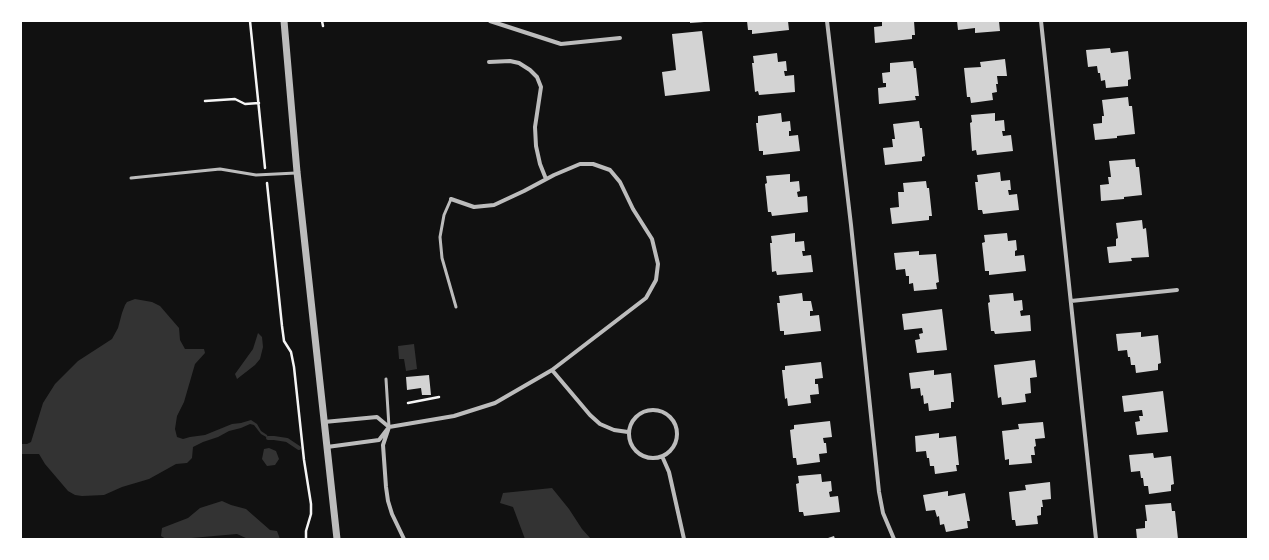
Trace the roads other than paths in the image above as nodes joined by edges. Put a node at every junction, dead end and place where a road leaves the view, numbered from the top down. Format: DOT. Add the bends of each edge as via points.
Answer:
graph roads {
  1 [pos="284,21"];
  2 [pos="490,21"];
  3 [pos="827,21"];
  4 [pos="1042,21"];
  5 [pos="620,38"];
  6 [pos="489,62"];
  7 [pos="297,172"];
  8 [pos="131,178"];
  9 [pos="546,179"];
  10 [pos="450,199"];
  11 [pos="1177,290"];
  12 [pos="1071,300"];
  13 [pos="456,307"];
  14 [pos="552,370"];
  15 [pos="386,379"];
  16 [pos="324,422"];
  17 [pos="389,427"];
  18 [pos="628,432"];
  19 [pos="327,447"];
  20 [pos="662,456"];
  21 [pos="338,539"];
  22 [pos="404,539"];
  23 [pos="684,539"];
  24 [pos="894,539"];
  25 [pos="1096,539"];
  1 -- 7 [label="street"];
  2 -- 5 [label="street" via="561,44"];
  3 -- 24 [label="street" via="879,492 883,512"];
  4 -- 12 [label="street"];
  6 -- 9 [label="street" via="519,63 537,77 541,87 536,146"];
  7 -- 8 [label="lane" via="256,175 220,169"];
  7 -- 16 [label="street"];
  9 -- 10 [label="street" via="494,205 474,207"];
  9 -- 14 [label="street" via="580,164 593,164 610,170 620,182 652,239 658,264 656,280 646,298"];
  10 -- 13 [label="lane" via="440,237 442,258"];
  11 -- 12 [label="street"];
  12 -- 25 [label="street"];
  14 -- 17 [label="street" via="495,403 454,416"];
  14 -- 18 [label="street" via="600,424"];
  15 -- 17 [label="lane"];
  16 -- 17 [label="street" via="377,417"];
  16 -- 19 [label="street"];
  17 -- 19 [label="street" via="379,440"];
  17 -- 22 [label="street" via="383,445 386,487 392,514"];
  18 -- 20 [label="street" via="629,440 638,453 654,458"];
  18 -- 20 [label="street" via="634,418 640,413 656,410 666,414 674,423 677,438 674,446"];
  19 -- 21 [label="street"];
  20 -- 23 [label="street"];
}
